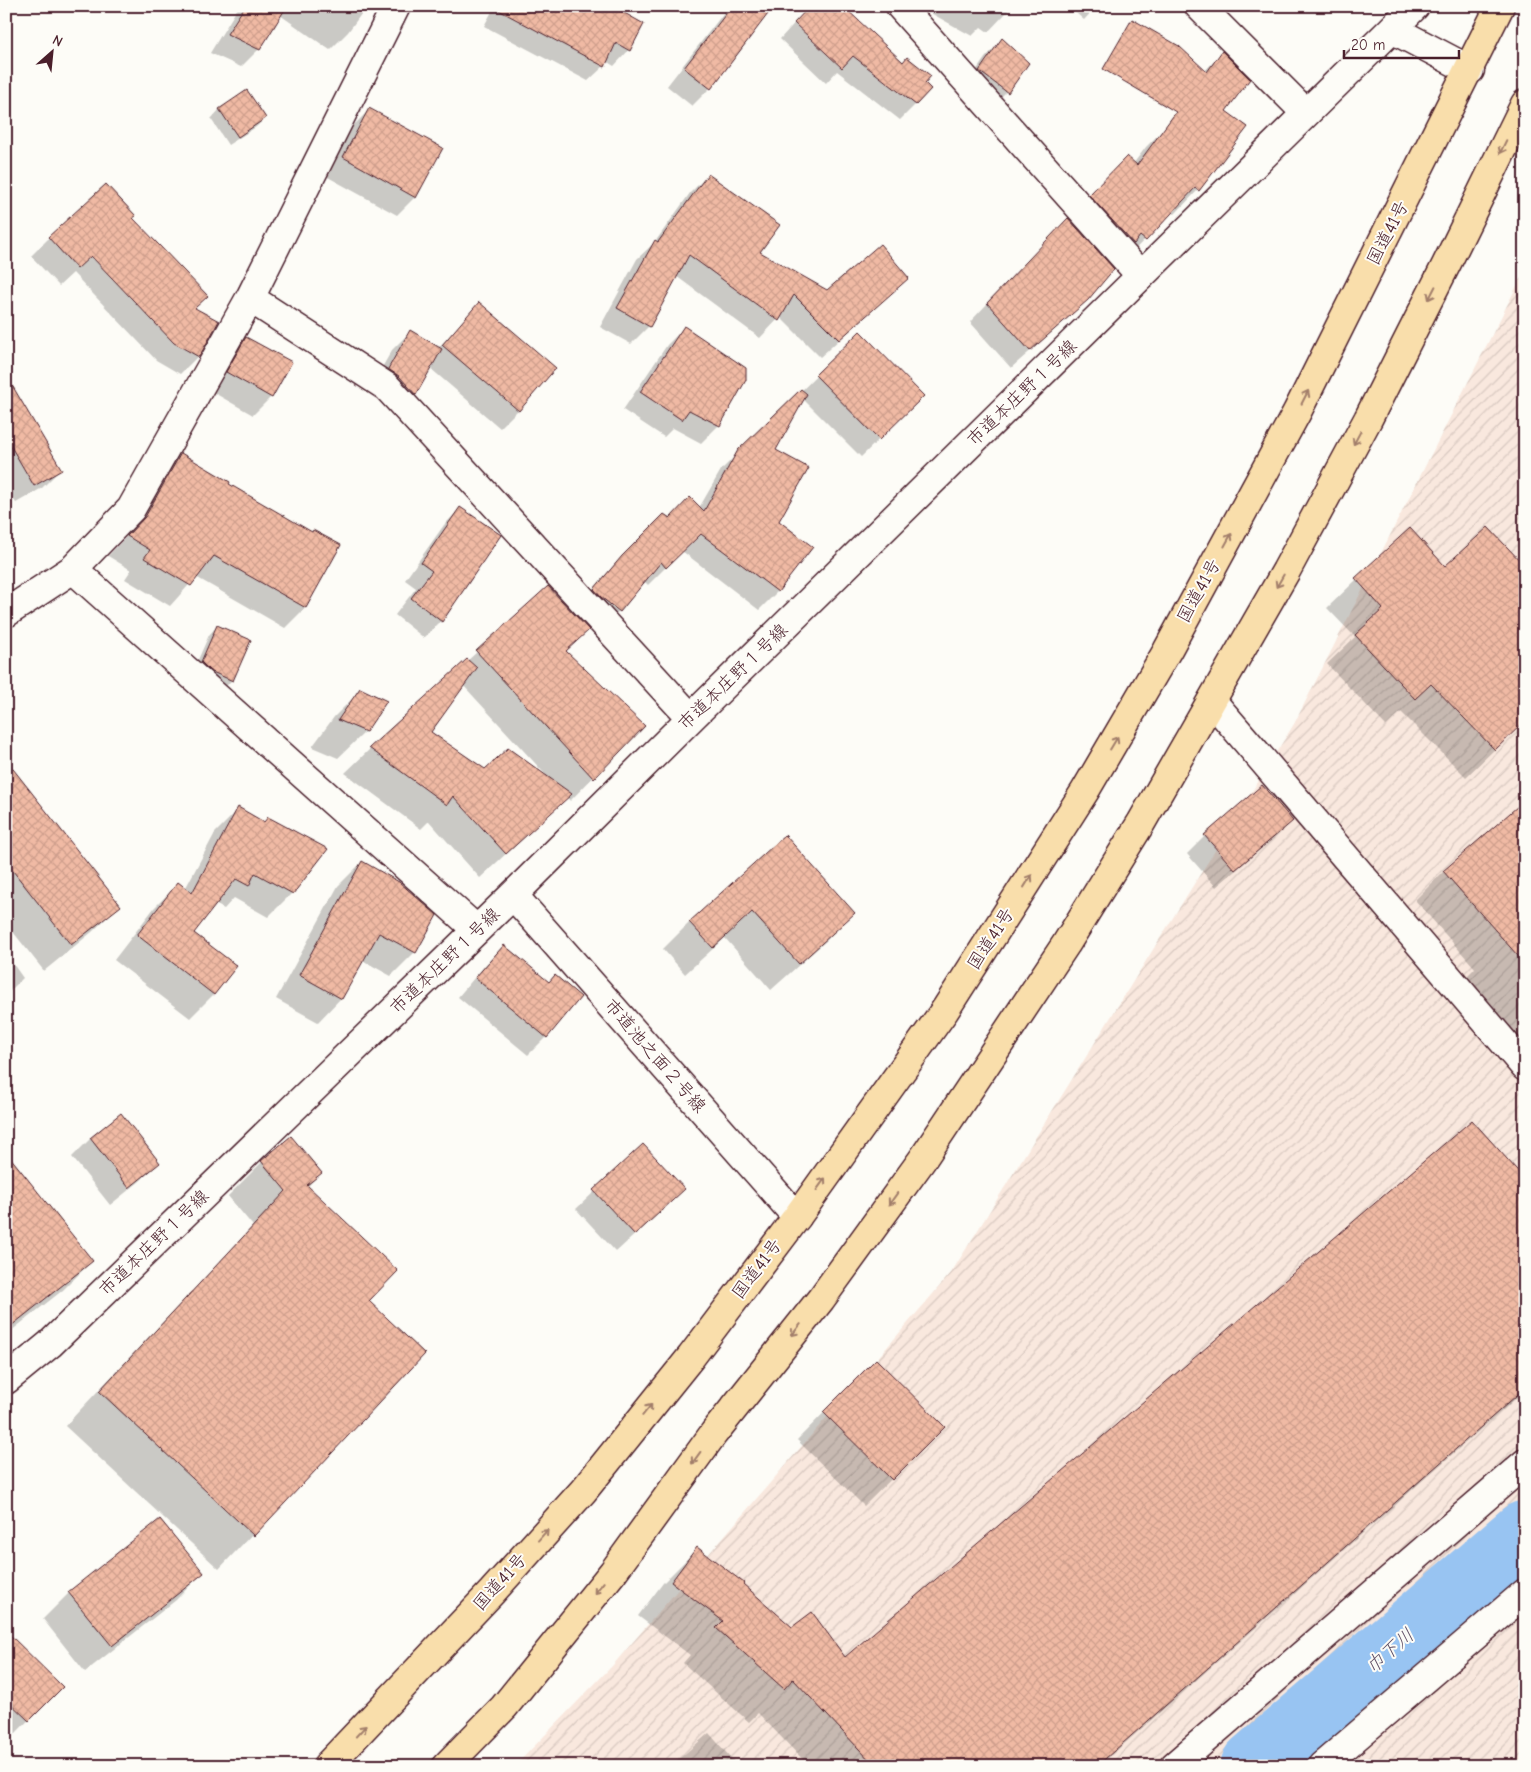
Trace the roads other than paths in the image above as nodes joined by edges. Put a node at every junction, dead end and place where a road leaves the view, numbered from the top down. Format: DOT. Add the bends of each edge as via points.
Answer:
graph roads {
  1 [pos="396,6"];
  2 [pos="900,6"];
  3 [pos="1199,6"];
  4 [pos="1415,6"];
  5 [pos="1500,6"];
  6 [pos="1392,29"];
  7 [pos="1470,70"];
  8 [pos="1525,104"];
  9 [pos="1306,113"];
  10 [pos="1141,276"];
  11 [pos="250,298"];
  12 [pos="73,569"];
  13 [pos="6,613"];
  14 [pos="1212,701"];
  15 [pos="691,718"];
  16 [pos="513,894"];
  17 [pos="477,930"];
  18 [pos="1525,1067"];
  19 [pos="797,1217"];
  20 [pos="6,1380"];
  21 [pos="1525,1464"];
  22 [pos="1525,1593"];
  23 [pos="327,1766"];
  24 [pos="446,1766"];
  25 [pos="1174,1766"];
  26 [pos="1322,1766"];
  1 -- 11 [label="street"];
  2 -- 10 [label="street"];
  3 -- 9 [label="street"];
  4 -- 6 [label="street, 市道本庄野１号線"];
  5 -- 7 [label="highway, 国道41号"];
  6 -- 7 [label="street"];
  6 -- 9 [label="street, 市道本庄野１号線"];
  19 -- 7 [label="highway, 国道41号, one-way" via="945,1010 1130,716 1297,412"];
  8 -- 14 [label="highway, one-way" via="1368,419"];
  9 -- 10 [label="street, 市道本庄野１号線"];
  10 -- 15 [label="street, 市道本庄野１号線"];
  11 -- 12 [label="street" via="130,509"];
  11 -- 15 [label="street" via="386,387"];
  12 -- 13 [label="street"];
  12 -- 17 [label="street"];
  14 -- 18 [label="street"];
  14 -- 24 [label="highway, one-way" via="1066,944 922,1160 821,1299 714,1434 613,1572 504,1707"];
  15 -- 16 [label="street, 市道本庄野１号線"];
  16 -- 17 [label="street, 市道本庄野１号線"];
  16 -- 19 [label="street, 市道池之面２号線"];
  17 -- 20 [label="street, 市道本庄野１号線" via="50,1344"];
  23 -- 19 [label="highway, 国道41号, one-way" via="584,1490"];
  21 -- 25 [label="street"];
  22 -- 26 [label="street"];
}
